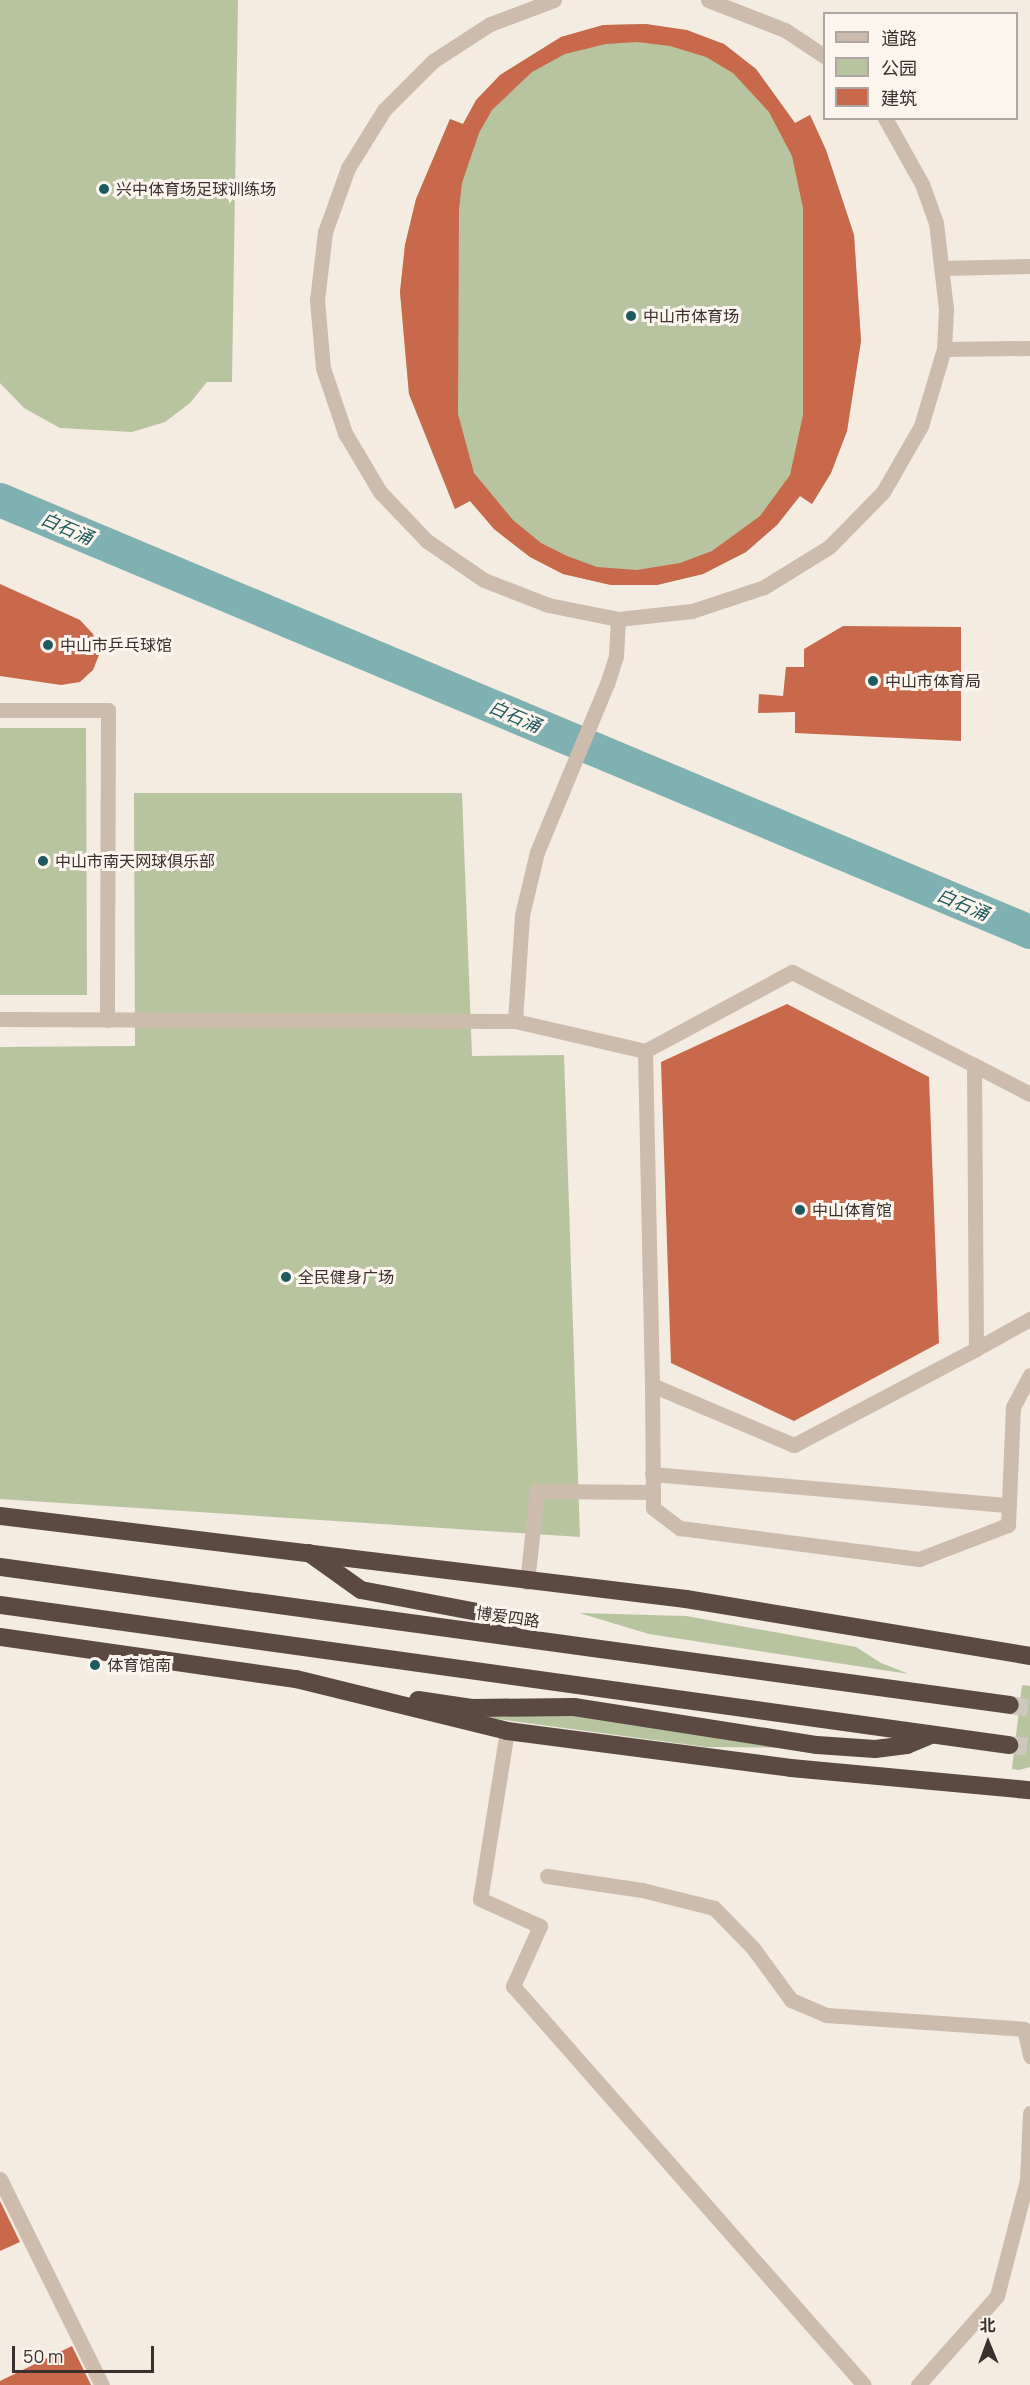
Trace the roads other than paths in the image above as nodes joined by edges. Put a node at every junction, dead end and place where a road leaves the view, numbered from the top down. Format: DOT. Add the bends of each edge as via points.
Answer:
graph roads {
  1 [pos="554,0"];
  2 [pos="708,0"];
  3 [pos="823,55"];
  4 [pos="886,120"];
  5 [pos="1030,266"];
  6 [pos="942,268"];
  7 [pos="1030,348"];
  8 [pos="944,349"];
  9 [pos="618,619"];
  10 [pos="0,710"];
  11 [pos="0,1019"];
  12 [pos="107,1020"];
  13 [pos="515,1021"];
  14 [pos="645,1051"];
  15 [pos="974,1065"];
  16 [pos="1030,1094"];
  17 [pos="1030,1319"];
  18 [pos="976,1349"];
  19 [pos="1030,1375"];
  20 [pos="652,1385"];
  21 [pos="652,1474"];
  22 [pos="652,1492"];
  23 [pos="1009,1505"];
  24 [pos="0,1516"];
  25 [pos="305,1551"];
  26 [pos="0,1567"];
  27 [pos="527,1582"];
  28 [pos="0,1605"];
  29 [pos="0,1637"];
  30 [pos="519,1638"];
  31 [pos="1029,1656"];
  32 [pos="296,1679"];
  33 [pos="1010,1705"];
  34 [pos="507,1731"];
  35 [pos="932,1734"];
  36 [pos="1009,1745"];
  37 [pos="1027,1787"];
  38 [pos="548,1876"];
  39 [pos="1030,2056"];
  40 [pos="1030,2112"];
  41 [pos="0,2179"];
  42 [pos="102,2385"];
  43 [pos="864,2385"];
  44 [pos="918,2385"];
  1 -- 9 [label="street" via="490,24 433,61 384,110 354,158 325,232 317,300 323,368 345,433 380,492 427,541 484,580 548,605"];
  2 -- 3 [label="street" via="785,30"];
  4 -- 6 [label="street" via="922,184 936,224"];
  5 -- 6 [label="street"];
  6 -- 8 [label="street"];
  7 -- 8 [label="street"];
  8 -- 9 [label="street" via="915,436 883,492 829,547 764,587 692,611"];
  9 -- 13 [label="street" via="616,656 595,718 537,852 522,915"];
  10 -- 12 [label="street" via="108,710"];
  11 -- 12 [label="street"];
  12 -- 13 [label="street"];
  13 -- 14 [label="street"];
  14 -- 15 [label="street" via="792,972"];
  14 -- 20 [label="street"];
  15 -- 16 [label="street"];
  15 -- 18 [label="street"];
  17 -- 18 [label="street"];
  18 -- 20 [label="street" via="794,1445"];
  19 -- 23 [label="street" via="1013,1407"];
  20 -- 21 [label="street"];
  21 -- 22 [label="street"];
  21 -- 23 [label="street"];
  22 -- 23 [label="street" via="653,1508 680,1528 919,1559 1008,1525"];
  22 -- 27 [label="street" via="537,1491"];
  24 -- 25 [label="highway"];
  25 -- 27 [label="highway"];
  25 -- 30 [label="highway" via="361,1590 483,1613"];
  26 -- 30 [label="highway, 博爱四路"];
  27 -- 31 [label="highway" via="686,1599"];
  28 -- 35 [label="highway"];
  29 -- 32 [label="highway"];
  30 -- 33 [label="highway, 博爱四路"];
  32 -- 34 [label="highway"];
  32 -- 35 [label="highway" via="333,1680 429,1702 472,1707 574,1707 817,1745 875,1749 907,1745"];
  34 -- 37 [label="highway" via="791,1768"];
  34 -- 43 [label="street" via="480,1899 540,1926 513,1986"];
  35 -- 36 [label="highway"];
  38 -- 39 [label="street" via="642,1890 714,1908 753,1948 791,2000 826,2015 1024,2029"];
  40 -- 44 [label="street" via="1027,2180 997,2296"];
  41 -- 42 [label="street"];
}
